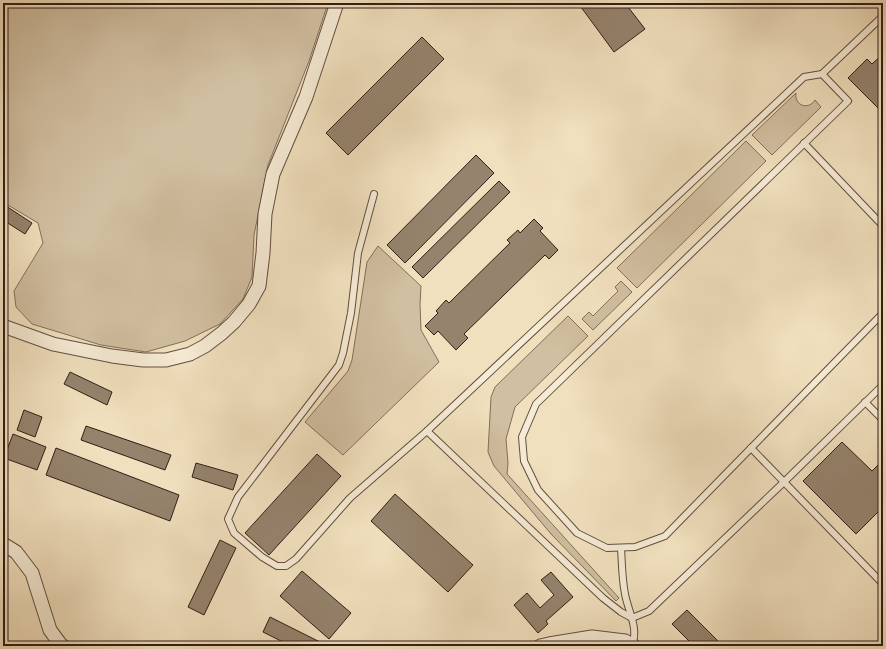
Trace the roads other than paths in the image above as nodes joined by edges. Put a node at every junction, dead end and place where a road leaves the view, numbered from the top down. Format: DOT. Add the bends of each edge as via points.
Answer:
graph roads {
  1 [pos="336,3"];
  2 [pos="883,16"];
  3 [pos="822,74"];
  4 [pos="804,143"];
  5 [pos="374,194"];
  6 [pos="883,226"];
  7 [pos="883,314"];
  8 [pos="3,326"];
  9 [pos="883,385"];
  10 [pos="865,402"];
  11 [pos="883,420"];
  12 [pos="427,431"];
  13 [pos="751,448"];
  14 [pos="784,482"];
  15 [pos="3,544"];
  16 [pos="621,548"];
  17 [pos="883,584"];
  18 [pos="632,618"];
  19 [pos="63,646"];
  20 [pos="540,646"];
  21 [pos="633,646"];
  1 -- 8 [label="street" via="306,97 273,174 265,214 259,286 249,304 234,322 205,346 190,354 166,360 112,356 53,344"];
  2 -- 3 [label="lane"];
  3 -- 4 [label="lane" via="848,102"];
  3 -- 12 [label="lane" via="804,77"];
  4 -- 6 [label="lane"];
  4 -- 16 [label="lane" via="536,404 522,437 524,461 538,490 577,533 608,548"];
  5 -- 12 [label="lane" via="358,253 343,353 338,365 238,497 228,519 234,534 262,557 277,566 286,566 296,559 350,498"];
  7 -- 13 [label="lane"];
  9 -- 10 [label="lane"];
  10 -- 11 [label="lane"];
  10 -- 14 [label="lane"];
  12 -- 18 [label="lane" via="603,598"];
  13 -- 14 [label="lane"];
  13 -- 16 [label="lane" via="664,536 635,547"];
  14 -- 17 [label="lane"];
  14 -- 18 [label="lane" via="649,610"];
  15 -- 19 [label="street" via="16,552 32,573 50,630"];
  16 -- 18 [label="lane" via="625,594"];
  18 -- 21 [label="lane" via="635,638"];
  20 -- 21 [label="street" via="592,637 625,642"];
}
